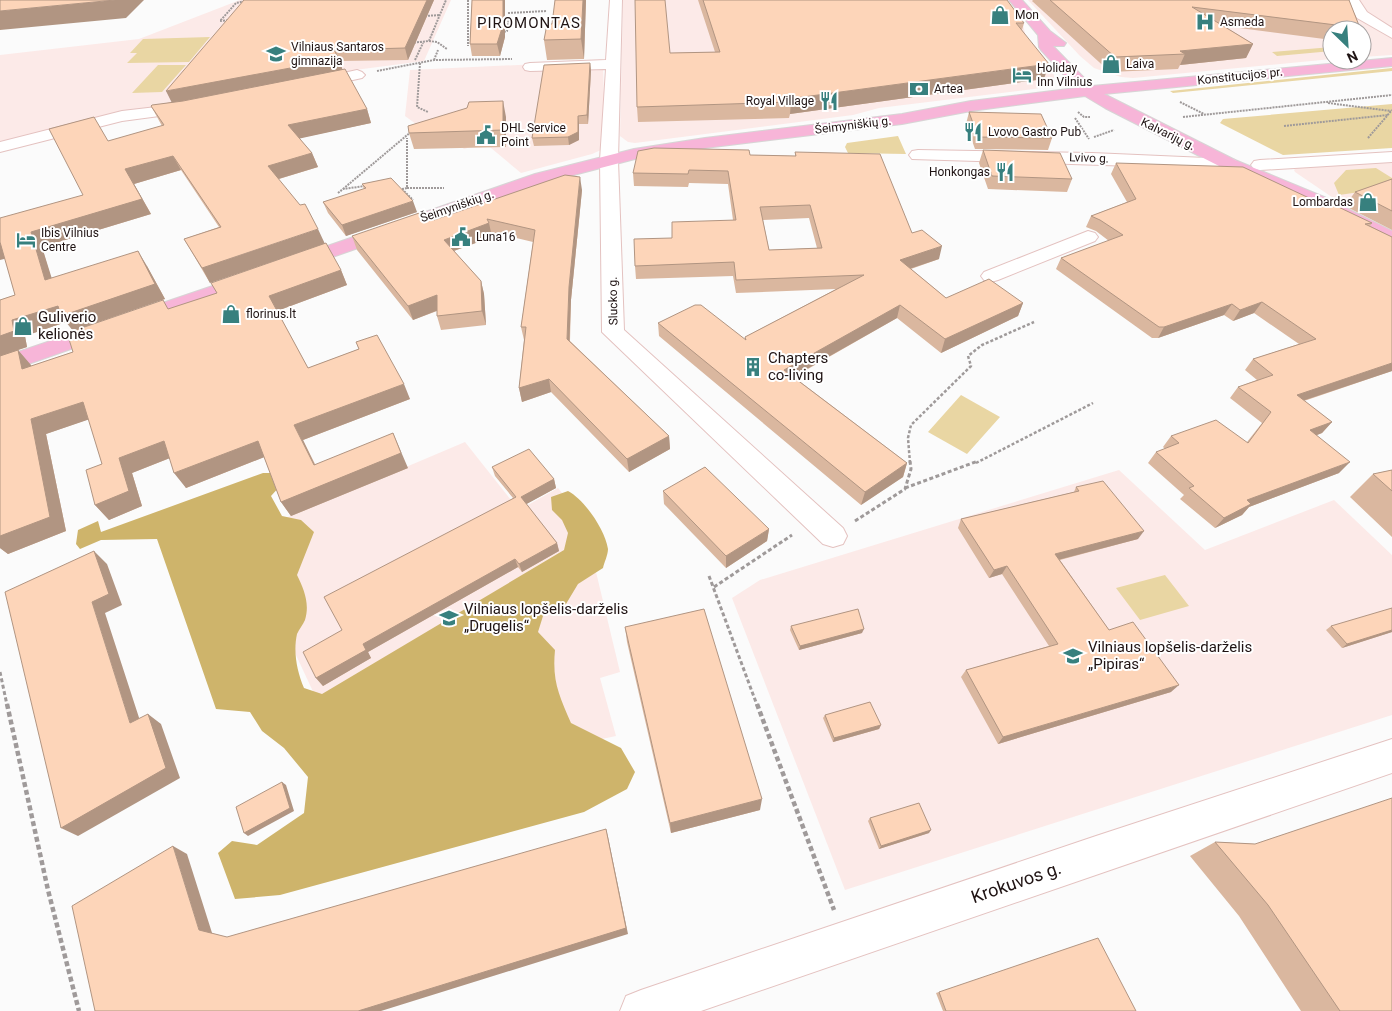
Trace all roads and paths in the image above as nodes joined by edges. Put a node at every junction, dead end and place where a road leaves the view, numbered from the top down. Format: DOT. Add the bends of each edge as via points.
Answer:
graph roads {
  1 [pos="446,0"];
  2 [pos="468,0"];
  3 [pos="616,0"];
  4 [pos="1015,0"];
  5 [pos="1352,0"];
  6 [pos="234,1"];
  7 [pos="252,1"];
  8 [pos="239,2"];
  9 [pos="547,11"];
  10 [pos="508,13"];
  11 [pos="422,16"];
  12 [pos="440,16"];
  13 [pos="509,17"];
  14 [pos="230,26"];
  15 [pos="498,33"];
  16 [pos="1045,34"];
  17 [pos="1392,34"];
  18 [pos="429,42"];
  19 [pos="404,43"];
  20 [pos="423,43"];
  21 [pos="468,46"];
  22 [pos="447,48"];
  23 [pos="438,50"];
  24 [pos="1071,53"];
  25 [pos="512,59"];
  26 [pos="415,60"];
  27 [pos="434,60"];
  28 [pos="1392,62"];
  29 [pos="420,63"];
  30 [pos="612,64"];
  31 [pos="530,66"];
  32 [pos="357,75"];
  33 [pos="1096,75"];
  34 [pos="1356,80"];
  35 [pos="301,86"];
  36 [pos="1268,89"];
  37 [pos="1088,90"];
  38 [pos="1392,95"];
  39 [pos="1113,96"];
  40 [pos="1321,102"];
  41 [pos="208,104"];
  42 [pos="1392,111"];
  43 [pos="428,112"];
  44 [pos="1388,114"];
  45 [pos="1084,117"];
  46 [pos="902,118"];
  47 [pos="1091,118"];
  48 [pos="1169,119"];
  49 [pos="1143,122"];
  50 [pos="1284,126"];
  51 [pos="416,127"];
  52 [pos="407,138"];
  53 [pos="1089,139"];
  54 [pos="0,147"];
  55 [pos="918,155"];
  56 [pos="1392,157"];
  57 [pos="609,160"];
  58 [pos="1229,164"];
  59 [pos="1260,165"];
  60 [pos="395,184"];
  61 [pos="372,185"];
  62 [pos="407,188"];
  63 [pos="448,188"];
  64 [pos="343,189"];
  65 [pos="402,190"];
  66 [pos="338,194"];
  67 [pos="415,201"];
  68 [pos="1318,201"];
  69 [pos="1088,237"];
  70 [pos="1392,239"];
  71 [pos="991,276"];
  72 [pos="1034,322"];
  73 [pos="0,366"];
  74 [pos="1094,403"];
  75 [pos="905,489"];
  76 [pos="824,528"];
  77 [pos="710,576"];
  78 [pos="714,587"];
  79 [pos="0,672"];
  80 [pos="1392,756"];
  81 [pos="846,941"];
  82 [pos="79,1011"];
  83 [pos="641,1011"];
  1 -- 12 [label="path"];
  2 -- 21 [label="path"];
  3 -- 30 [label="street, Slucko g."];
  4 -- 16 [label="main road, Kalvarijų g."];
  5 -- 17 [label="street" via="1362,14"];
  6 -- 8 [label="path"];
  7 -- 8 [label="path"];
  8 -- 14 [label="path" via="220,21 235,20"];
  9 -- 10 [label="path"];
  11 -- 12 [label="path"];
  12 -- 18 [label="path"];
  13 -- 15 [label="path" via="507,31"];
  16 -- 24 [label="main road, Kalvarijų g."];
  16 -- 37 [label="main road, Kalvarijų g." via="1046,47"];
  18 -- 20 [label="path"];
  18 -- 22 [label="path" via="437,42"];
  19 -- 20 [label="path"];
  20 -- 26 [label="path"];
  23 -- 27 [label="path"];
  25 -- 27 [label="path"];
  27 -- 29 [label="path"];
  28 -- 39 [label="main road, Konstitucijos pr."];
  29 -- 32 [label="path"];
  29 -- 43 [label="path" via="417,107"];
  30 -- 31 [label="street"];
  30 -- 57 [label="street, Slucko g."];
  32 -- 35 [label="street"];
  33 -- 39 [label="main road, Kalvarijų g."];
  34 -- 36 [label="main road, Konstitucijos pr."];
  37 -- 39 [label="main road, Kalvarijų g."];
  37 -- 46 [label="main road, Šeimyniškių g."];
  38 -- 40 [label="path"];
  39 -- 46 [label="main road, Šeimyniškių g." via="985,115"];
  39 -- 48 [label="main road, Kalvarijų g." via="1140,103"];
  39 -- 49 [label="main road, Kalvarijų g."];
  40 -- 42 [label="path"];
  40 -- 48 [label="path"];
  41 -- 54 [label="street" via="122,116"];
  44 -- 50 [label="path"];
  45 -- 47 [label="path"];
  46 -- 57 [label="main road, Šeimyniškių g." via="705,143"];
  48 -- 59 [label="main road, Kalvarijų g."];
  49 -- 53 [label="path"];
  49 -- 58 [label="main road, Kalvarijų g."];
  51 -- 52 [label="path"];
  52 -- 62 [label="path"];
  52 -- 64 [label="path"];
  55 -- 58 [label="street, Lvivo g."];
  56 -- 59 [label="street"];
  57 -- 73 [label="main road, Šeimyniškių g." via="517,185"];
  57 -- 76 [label="street, Slucko g." via="613,332"];
  58 -- 68 [label="main road, Kalvarijų g."];
  59 -- 68 [label="main road, Kalvarijų g."];
  60 -- 65 [label="path"];
  61 -- 64 [label="path"];
  62 -- 63 [label="path"];
  62 -- 65 [label="path"];
  64 -- 66 [label="path"];
  65 -- 67 [label="path"];
  68 -- 70 [label="main road, Kalvarijų g."];
  69 -- 71 [label="street"];
  72 -- 75 [label="path" via="982,345 968,356 971,366 911,425 908,438 911,468"];
  74 -- 75 [label="path" via="969,466"];
  75 -- 76 [label="path"];
  76 -- 78 [label="path"];
  77 -- 78 [label="path"];
  78 -- 81 [label="path"];
  79 -- 82 [label="path" via="48,890"];
  80 -- 81 [label="street, Krokuvos g."];
  81 -- 83 [label="street, Krokuvos g."];
}
